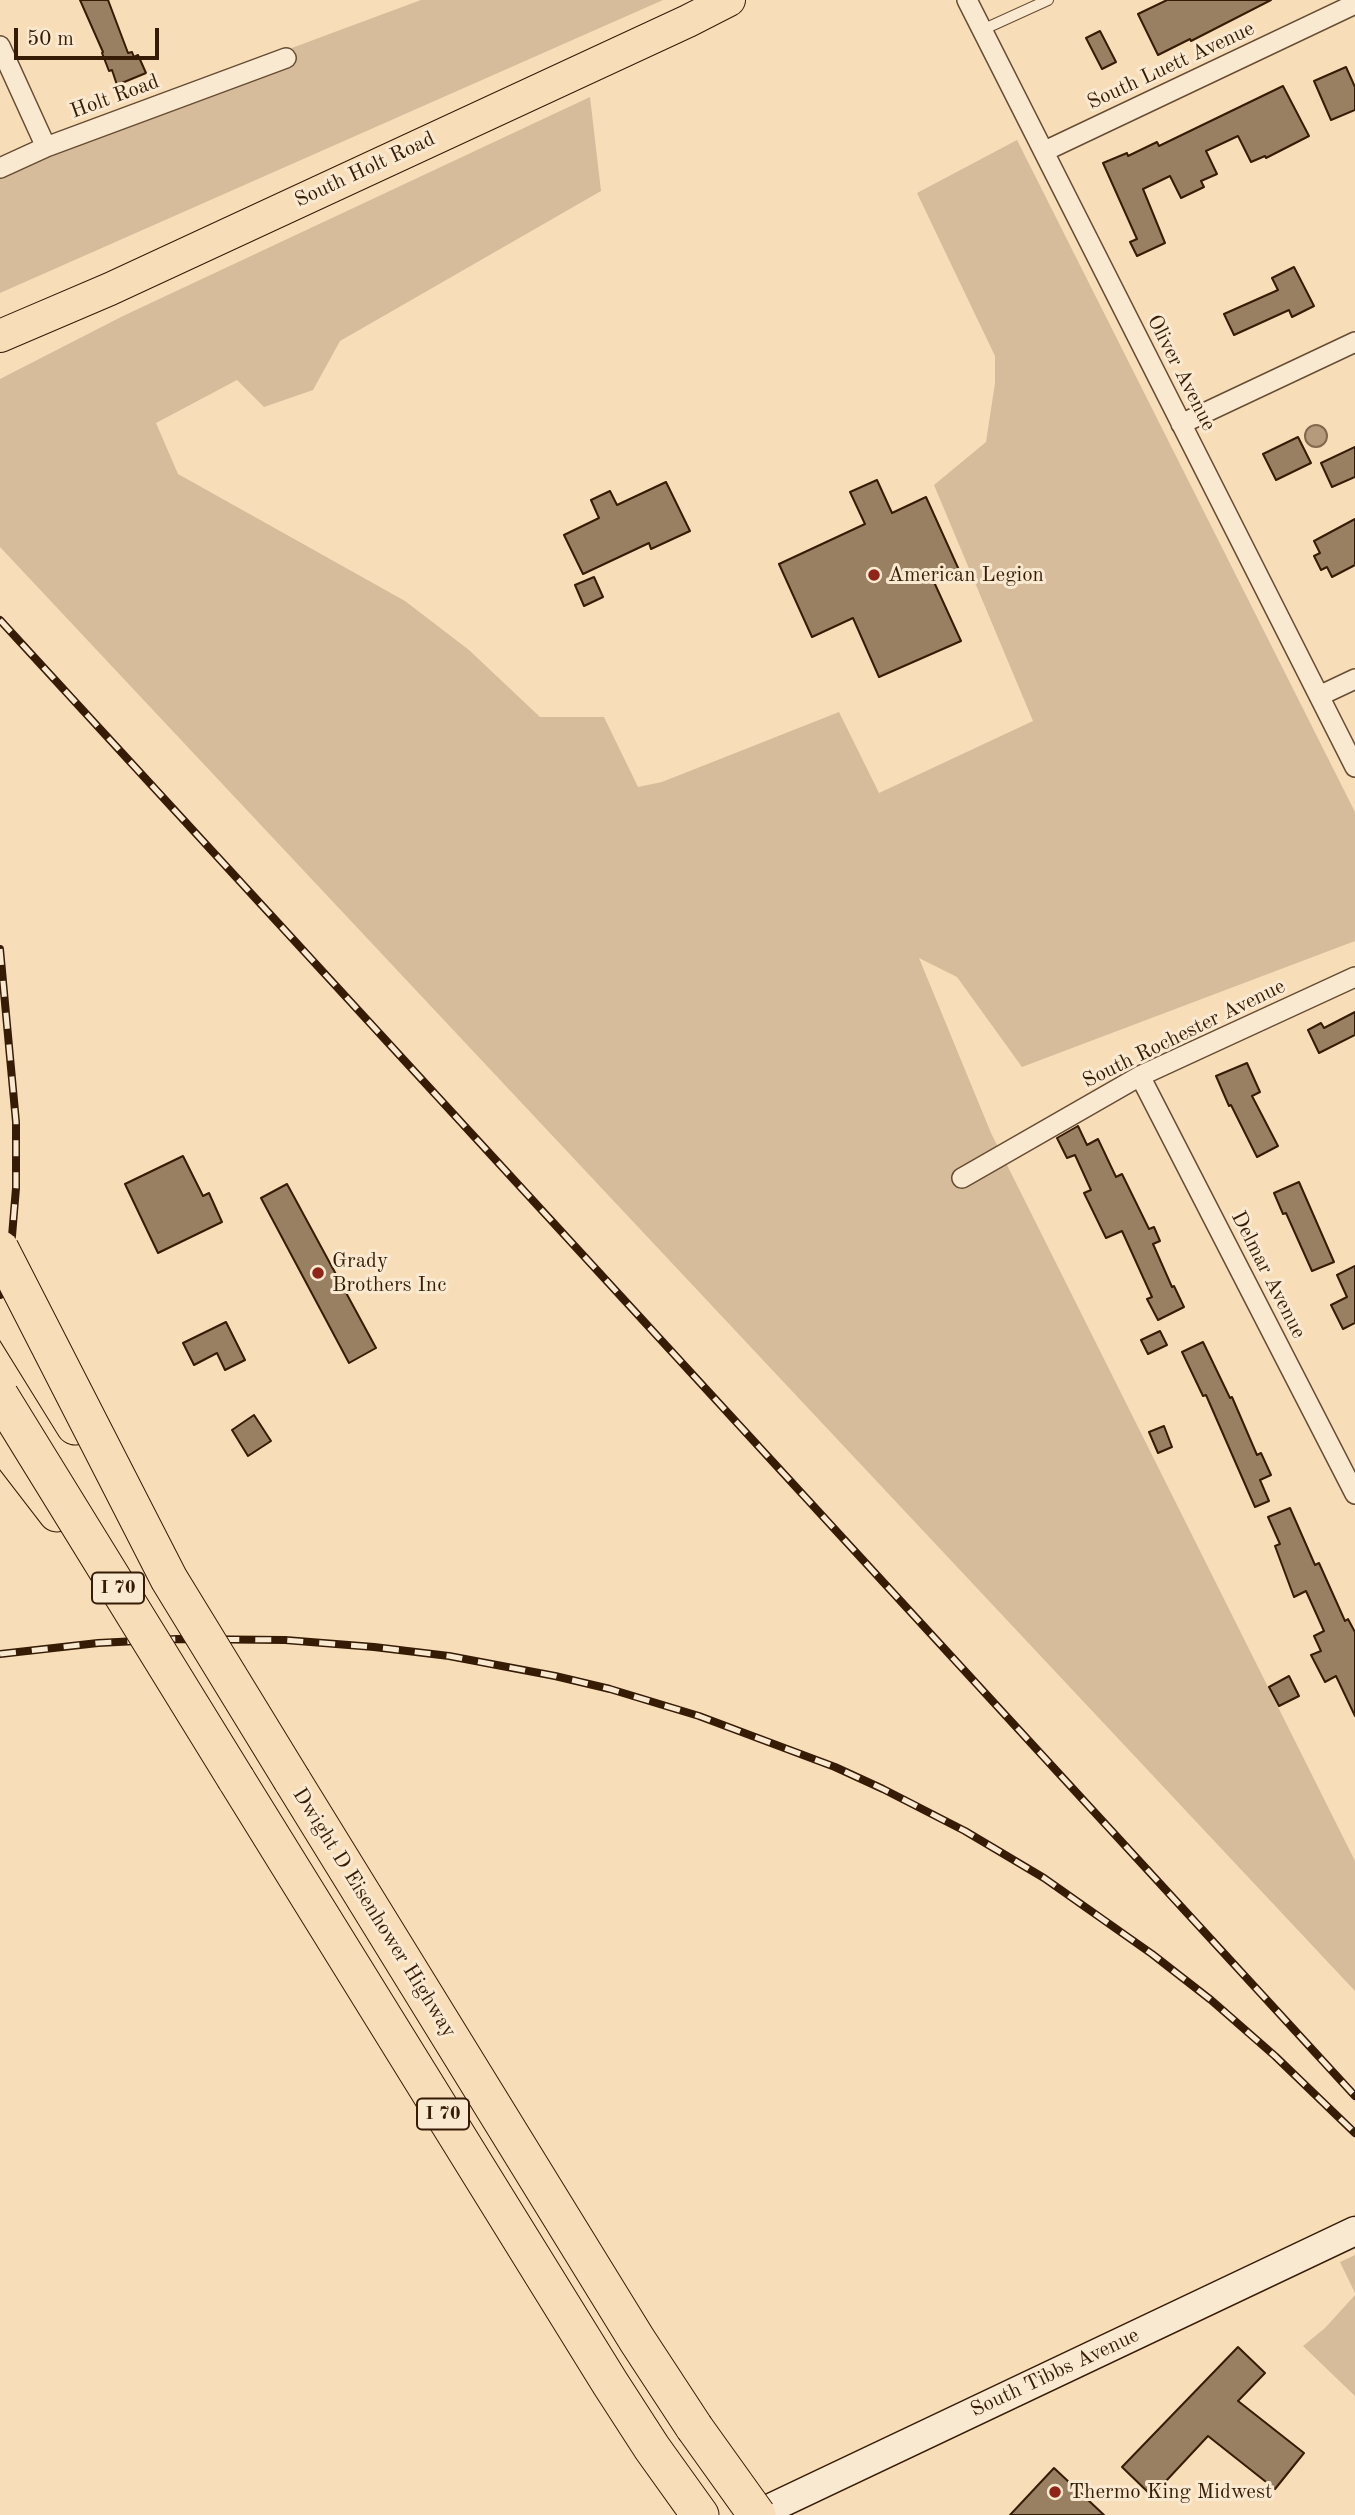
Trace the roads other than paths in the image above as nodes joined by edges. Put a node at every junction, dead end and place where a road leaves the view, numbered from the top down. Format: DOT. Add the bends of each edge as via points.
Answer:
graph roads {
  1 [pos="729,0"];
  2 [pos="967,0"];
  3 [pos="1048,0"];
  4 [pos="1355,4"];
  5 [pos="982,30"];
  6 [pos="0,46"];
  7 [pos="286,58"];
  8 [pos="46,147"];
  9 [pos="1045,151"];
  10 [pos="0,168"];
  11 [pos="0,337"];
  12 [pos="1355,342"];
  13 [pos="1181,424"];
  14 [pos="1355,679"];
  15 [pos="1319,696"];
  16 [pos="1355,767"];
  17 [pos="1355,978"];
  18 [pos="1140,1076"];
  19 [pos="962,1178"];
  20 [pos="0,1249"];
  21 [pos="0,1305"];
  22 [pos="0,1396"];
  23 [pos="0,1439"];
  24 [pos="1355,1494"];
  25 [pos="169,1579"];
  26 [pos="137,1618"];
  27 [pos="1355,2231"];
  28 [pos="700,2515"];
  29 [pos="757,2515"];
  1 -- 11 [label="main road, South Holt Road"];
  2 -- 5 [label="street, Oliver Avenue"];
  3 -- 5 [label="lane"];
  4 -- 9 [label="street, South Luett Avenue"];
  5 -- 9 [label="street, Oliver Avenue"];
  6 -- 8 [label="street"];
  7 -- 8 [label="street, Holt Road"];
  8 -- 10 [label="street, Holt Road"];
  9 -- 13 [label="street, Oliver Avenue"];
  12 -- 13 [label="street"];
  13 -- 15 [label="street, Oliver Avenue"];
  14 -- 15 [label="street"];
  15 -- 16 [label="street, Oliver Avenue"];
  17 -- 18 [label="street, South Rochester Avenue"];
  18 -- 19 [label="street, South Rochester Avenue"];
  18 -- 24 [label="street, Delmar Avenue"];
  20 -- 25 [label="highway, bridge"];
  21 -- 25 [label="highway, Dwight D Eisenhower Highway / I 70, bridge"];
  22 -- 26 [label="highway, I 70, bridge"];
  23 -- 26 [label="highway, bridge"];
  25 -- 29 [label="highway, Dwight D Eisenhower Highway / I 70, bridge" via="637,2340"];
  26 -- 28 [label="highway, I 70, bridge" via="652,2448"];
  27 -- 29 [label="main road, South Tibbs Avenue"];
}
